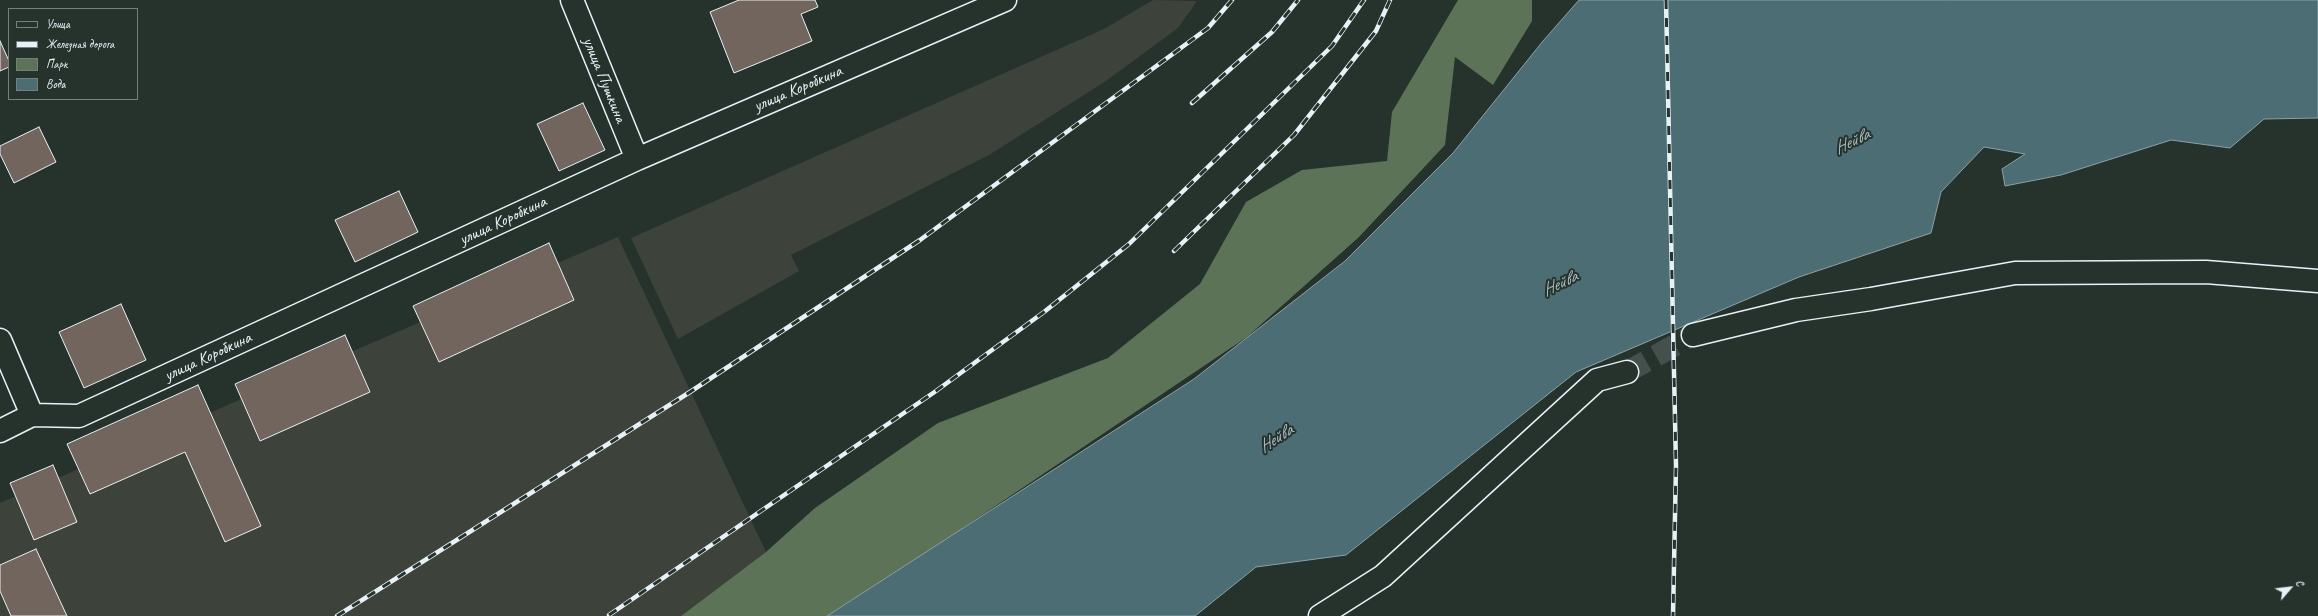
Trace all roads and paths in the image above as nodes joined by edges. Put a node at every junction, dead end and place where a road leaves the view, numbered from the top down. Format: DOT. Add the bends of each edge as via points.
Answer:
graph roads {
  1 [pos="572,0"];
  2 [pos="1005,0"];
  3 [pos="637,159"];
  4 [pos="2318,281"];
  5 [pos="1693,335"];
  6 [pos="0,340"];
  7 [pos="1627,372"];
  8 [pos="32,415"];
  9 [pos="0,431"];
  10 [pos="1320,616"];
  1 -- 3 [label="street, улица Пушкина"];
  2 -- 3 [label="street, улица Коробкина"];
  3 -- 8 [label="street, улица Коробкина" via="78,416"];
  4 -- 5 [label="street" via="2206,272 2015,273 1796,310"];
  6 -- 8 [label="street"];
  7 -- 10 [label="street" via="1598,380 1383,576"];
  8 -- 9 [label="street, улица Коробкина"];
}
